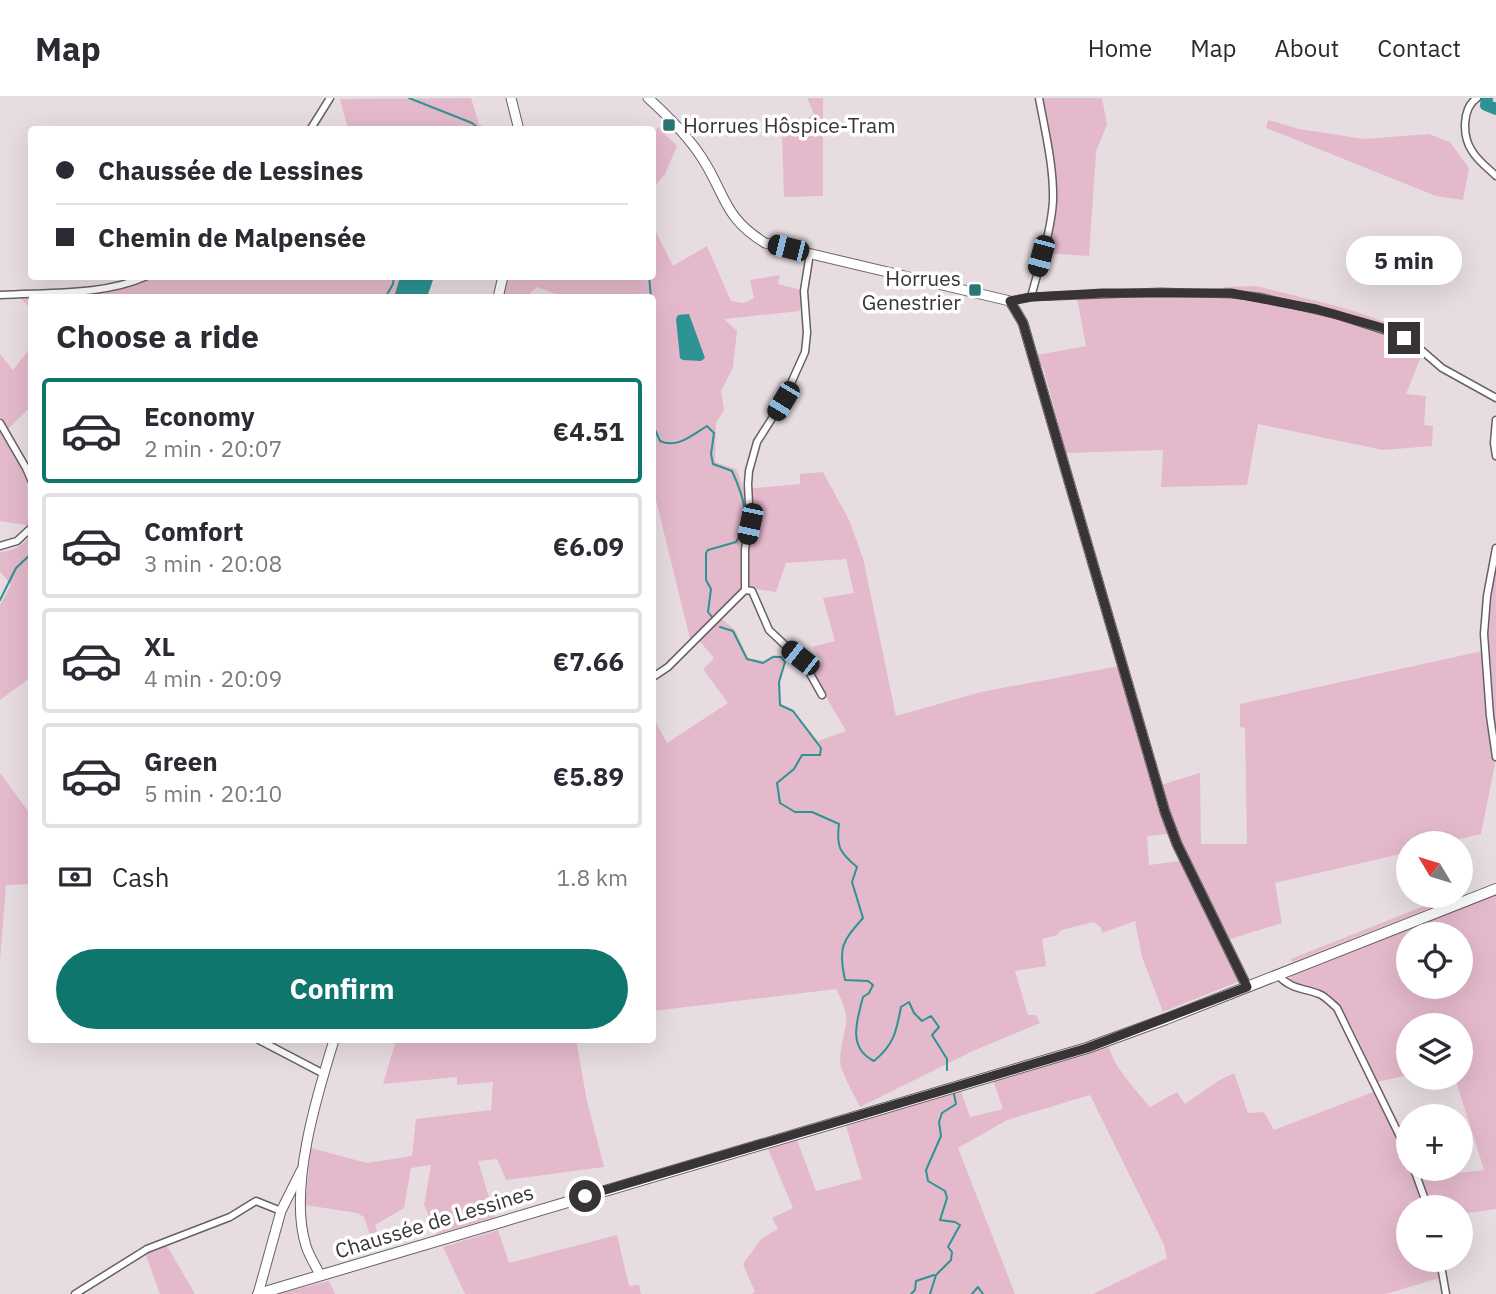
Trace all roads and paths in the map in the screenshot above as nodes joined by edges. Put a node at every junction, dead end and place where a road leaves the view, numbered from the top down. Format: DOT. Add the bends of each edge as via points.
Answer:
graph roads {
  1 [pos="330,98"];
  2 [pos="511,98"];
  3 [pos="648,98"];
  4 [pos="1039,98"];
  5 [pos="1477,98"];
  6 [pos="312,126"];
  7 [pos="518,126"];
  8 [pos="1496,176"];
  9 [pos="810,253"];
  10 [pos="136,280"];
  11 [pos="0,295"];
  12 [pos="1031,297"];
  13 [pos="1010,301"];
  14 [pos="1496,398"];
  15 [pos="1496,420"];
  16 [pos="0,423"];
  17 [pos="1496,456"];
  18 [pos="28,473"];
  19 [pos="28,531"];
  20 [pos="0,547"];
  21 [pos="1496,548"];
  22 [pos="745,590"];
  23 [pos="656,675"];
  24 [pos="822,695"];
  25 [pos="1496,757"];
  26 [pos="1496,889"];
  27 [pos="1278,975"];
  28 [pos="1247,987"];
  29 [pos="265,1043"];
  30 [pos="333,1043"];
  31 [pos="324,1074"];
  32 [pos="1396,1128"];
  33 [pos="303,1166"];
  34 [pos="281,1211"];
  35 [pos="1442,1272"];
  36 [pos="320,1275"];
  37 [pos="75,1294"];
  38 [pos="258,1294"];
  39 [pos="1446,1294"];
  1 -- 6 [label="street"];
  2 -- 7 [label="street"];
  3 -- 9 [label="street" via="681,130 742,227 765,243"];
  4 -- 12 [label="street" via="1053,200"];
  5 -- 8 [label="street" via="1470,103 1465,131 1472,152"];
  9 -- 13 [label="street"];
  9 -- 22 [label="street" via="804,291 805,352 783,401 757,442 749,471"];
  10 -- 11 [label="street" via="92,289"];
  12 -- 13 [label="street"];
  12 -- 14 [label="street" via="1231,293 1316,309 1399,335 1442,368"];
  13 -- 28 [label="street" via="1023,323 1165,812"];
  15 -- 17 [label="street"];
  16 -- 18 [label="street"];
  19 -- 20 [label="street"];
  21 -- 25 [label="street" via="1484,634"];
  22 -- 23 [label="street"];
  22 -- 24 [label="street" via="752,591 769,631 804,663"];
  26 -- 27 [label="main road, Chaussée de Lessines"];
  27 -- 28 [label="main road, Chaussée de Lessines"];
  27 -- 32 [label="street" via="1297,989 1321,994 1337,1008"];
  28 -- 36 [label="main road, Chaussée de Lessines" via="1087,1048"];
  29 -- 31 [label="street"];
  30 -- 31 [label="street"];
  31 -- 33 [label="street"];
  33 -- 34 [label="street"];
  33 -- 36 [label="street" via="306,1246"];
  34 -- 37 [label="street" via="256,1201 230,1217 147,1249"];
  34 -- 38 [label="street"];
  35 -- 39 [label="street"];
  36 -- 38 [label="main road, Chaussée de Lessines"];
}
